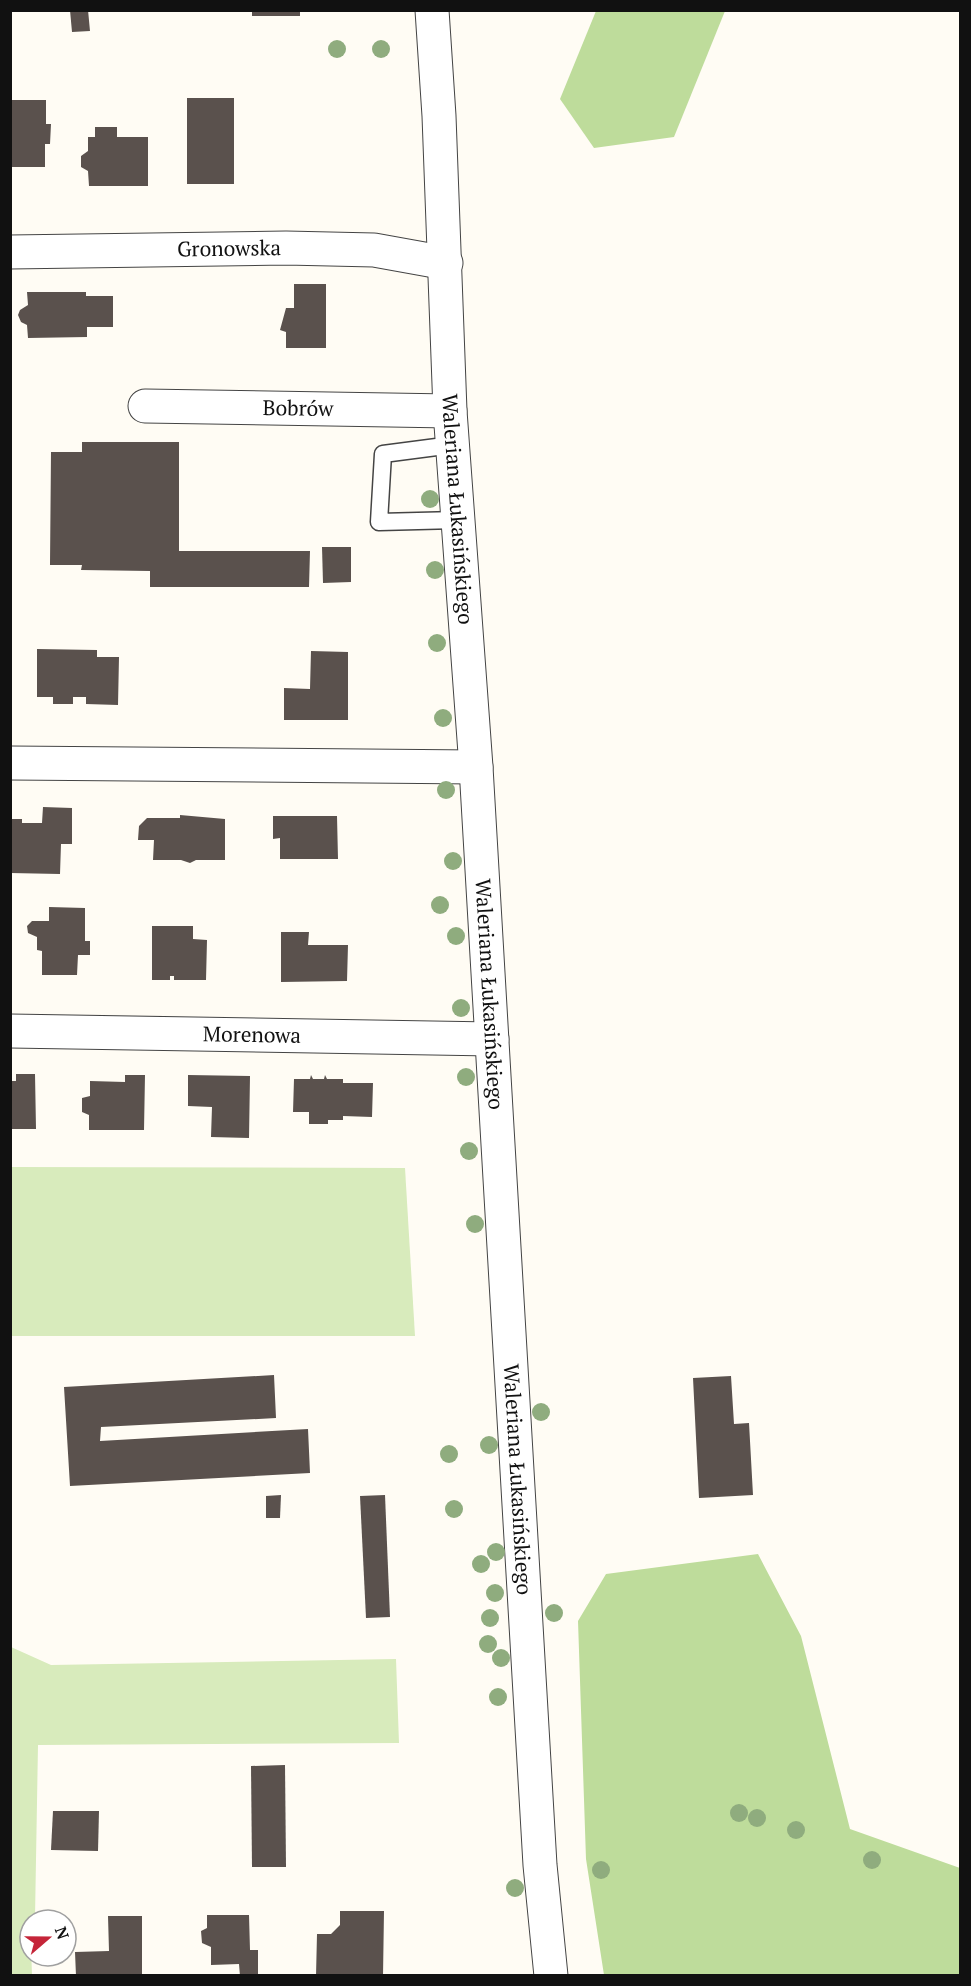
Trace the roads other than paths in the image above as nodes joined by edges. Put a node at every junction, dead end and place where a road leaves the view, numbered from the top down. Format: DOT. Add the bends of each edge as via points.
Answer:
graph roads {
  1 [pos="432,10"];
  2 [pos="10,252"];
  3 [pos="446,263"];
  4 [pos="145,406"];
  5 [pos="450,411"];
  6 [pos="452,445"];
  7 [pos="457,520"];
  8 [pos="10,763"];
  9 [pos="476,767"];
  10 [pos="10,1031"];
  11 [pos="492,1039"];
  12 [pos="551,1976"];
  1 -- 3 [label="street, Waleriana Łukasińskiego"];
  2 -- 3 [label="street, Gronowska" via="374,250"];
  3 -- 5 [label="street, Waleriana Łukasińskiego"];
  4 -- 5 [label="street, Bobrów"];
  5 -- 6 [label="street, Waleriana Łukasińskiego"];
  6 -- 7 [label="street, Waleriana Łukasińskiego"];
  6 -- 7 [label="lane" via="383,454 379,522"];
  7 -- 9 [label="street, Waleriana Łukasińskiego"];
  8 -- 9 [label="street"];
  9 -- 11 [label="street, Waleriana Łukasińskiego"];
  10 -- 11 [label="street, Morenowa"];
  11 -- 12 [label="street, Waleriana Łukasińskiego" via="539,1853"];
}
